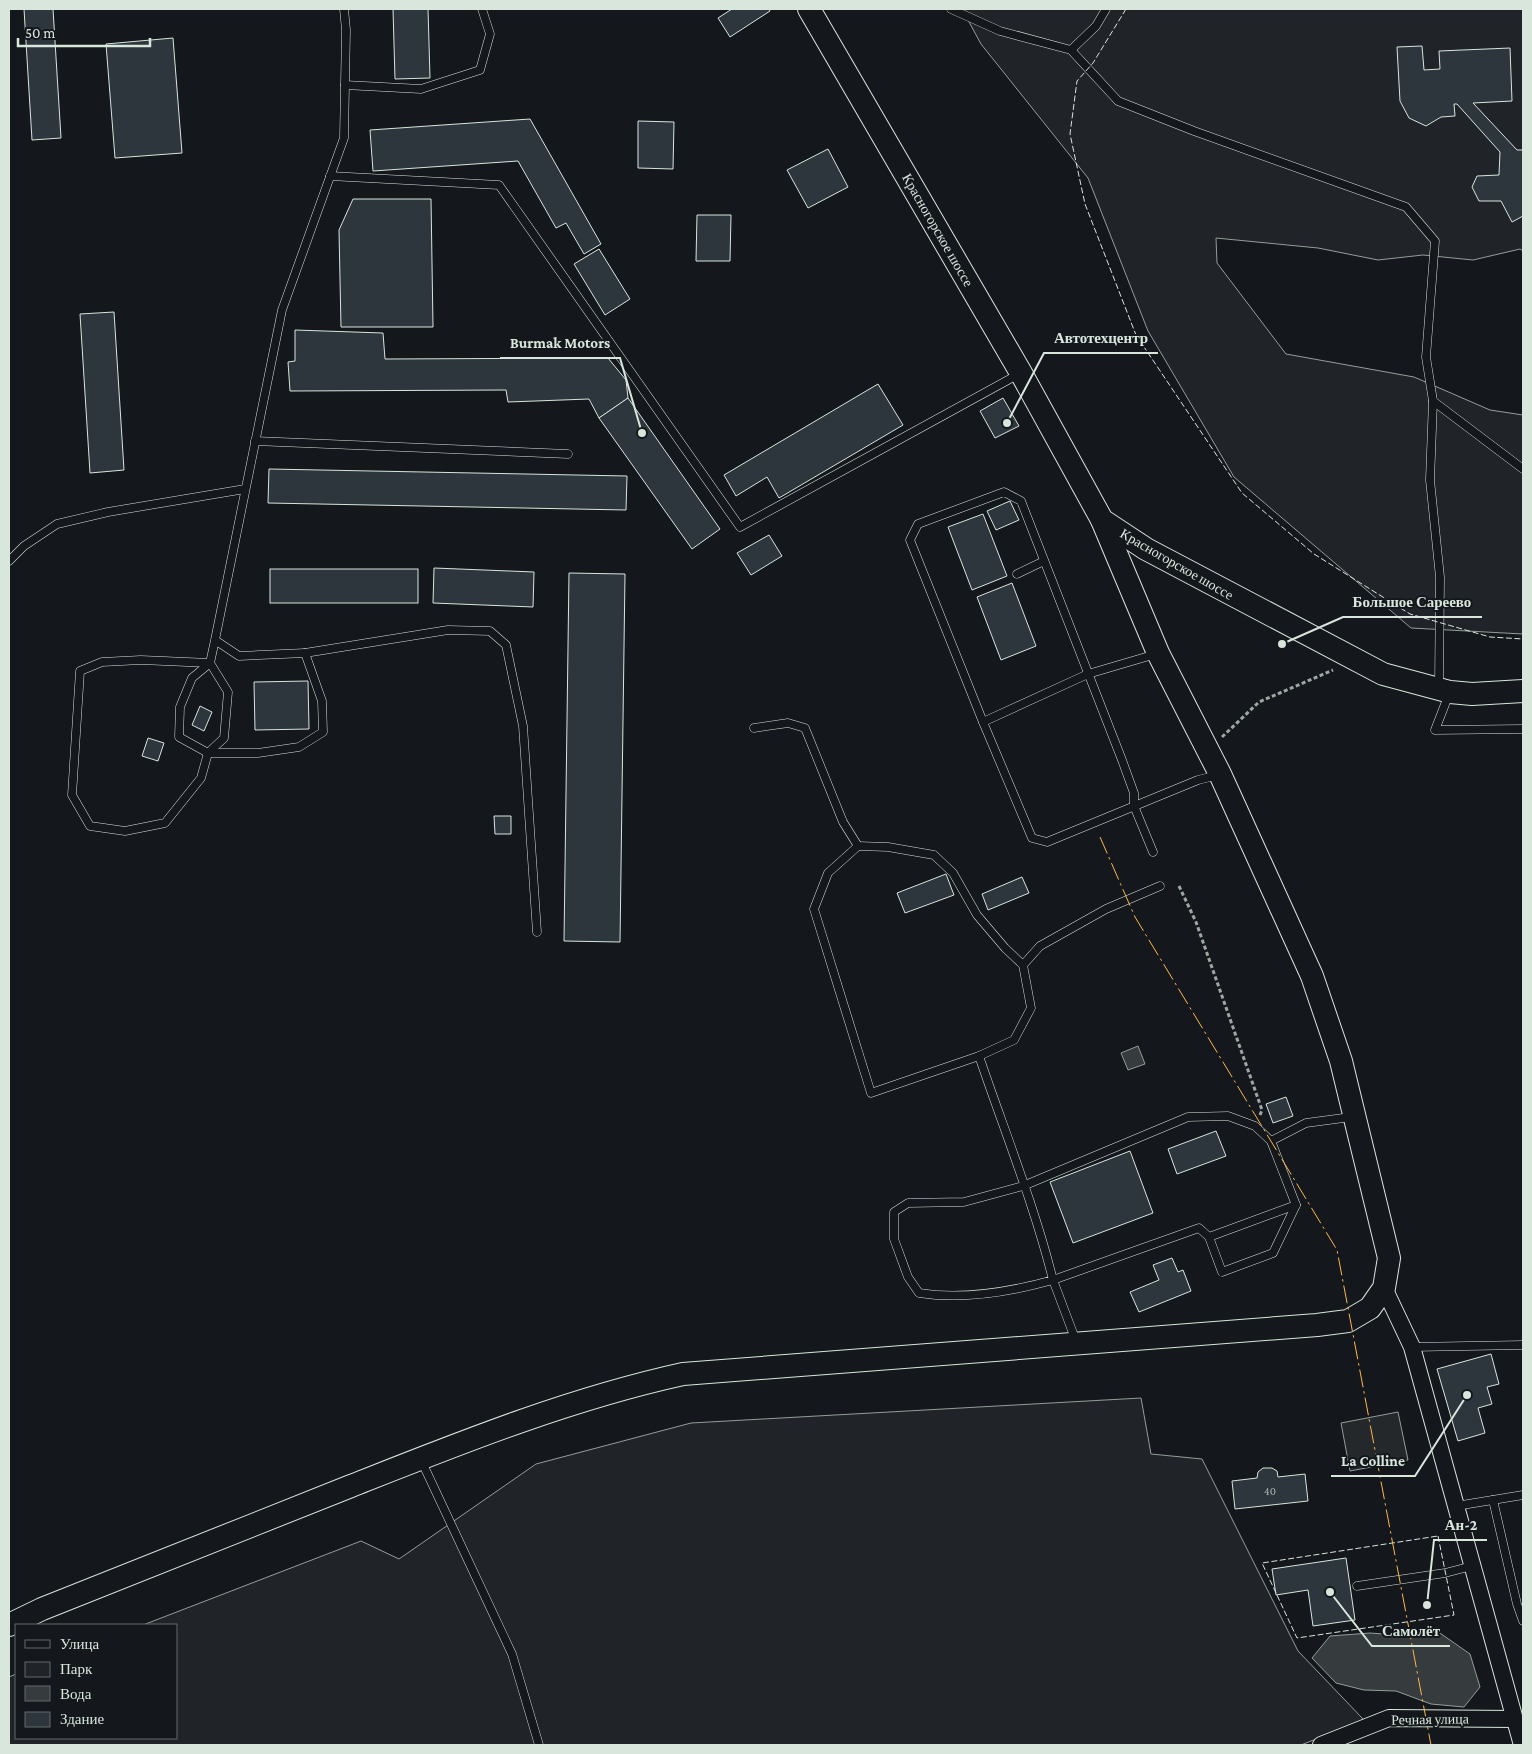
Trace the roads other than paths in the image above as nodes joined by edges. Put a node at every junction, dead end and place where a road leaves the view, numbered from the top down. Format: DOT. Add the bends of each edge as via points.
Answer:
graph roads {
  1 [pos="344,9"];
  2 [pos="482,9"];
  3 [pos="809,9"];
  4 [pos="951,9"];
  5 [pos="1106,9"];
  6 [pos="1071,50"];
  7 [pos="345,85"];
  8 [pos="330,176"];
  9 [pos="1021,373"];
  10 [pos="1433,401"];
  11 [pos="255,441"];
  12 [pos="568,454"];
  13 [pos="1523,468"];
  14 [pos="246,489"];
  15 [pos="1102,520"];
  16 [pos="9,561"];
  17 [pos="1044,561"];
  18 [pos="1017,574"];
  19 [pos="215,640"];
  20 [pos="305,653"];
  21 [pos="1158,653"];
  22 [pos="210,663"];
  23 [pos="1088,674"];
  24 [pos="1445,691"];
  25 [pos="1523,691"];
  26 [pos="984,722"];
  27 [pos="754,728"];
  28 [pos="1523,728"];
  29 [pos="208,753"];
  30 [pos="1220,774"];
  31 [pos="1134,806"];
  32 [pos="858,846"];
  33 [pos="1153,852"];
  34 [pos="1160,886"];
  35 [pos="537,932"];
  36 [pos="1023,964"];
  37 [pos="979,1056"];
  38 [pos="1355,1116"];
  39 [pos="1271,1141"];
  40 [pos="1023,1186"];
  41 [pos="1296,1205"];
  42 [pos="1209,1238"];
  43 [pos="1053,1280"];
  44 [pos="1384,1288"];
  45 [pos="1078,1345"];
  46 [pos="1523,1345"];
  47 [pos="1412,1347"];
  48 [pos="420,1458"];
  49 [pos="1523,1495"];
  50 [pos="1493,1500"];
  51 [pos="1456,1506"];
  52 [pos="1472,1566"];
  53 [pos="1357,1586"];
  54 [pos="1523,1621"];
  55 [pos="9,1625"];
  56 [pos="1514,1719"];
  57 [pos="539,1745"];
  58 [pos="1321,1745"];
  59 [pos="1522,1745"];
  1 -- 7 [label="lane"];
  2 -- 7 [label="lane" via="490,34 480,70 421,90"];
  3 -- 9 [label="street, Красногорское шоссе"];
  4 -- 6 [label="lane" via="1000,31"];
  5 -- 6 [label="lane" via="1096,26"];
  6 -- 10 [label="lane" via="1118,101 1194,132 1406,208 1434,242 1426,357"];
  7 -- 8 [label="lane" via="344,138"];
  8 -- 9 [label="lane" via="498,185 740,528"];
  8 -- 11 [label="lane" via="282,310"];
  9 -- 15 [label="street, Красногорское шоссе"];
  10 -- 13 [label="lane"];
  10 -- 24 [label="lane" via="1430,480 1440,577"];
  11 -- 12 [label="lane"];
  11 -- 14 [label="lane"];
  14 -- 16 [label="lane" via="56,524 24,546"];
  14 -- 19 [label="lane"];
  15 -- 21 [label="street"];
  15 -- 24 [label="street, Красногорское шоссе" via="1146,549 1383,674"];
  17 -- 18 [label="lane"];
  17 -- 23 [label="lane"];
  17 -- 26 [label="lane" via="1021,501 1004,492 918,524 910,540"];
  19 -- 20 [label="lane" via="239,656"];
  19 -- 22 [label="lane"];
  20 -- 29 [label="lane" via="322,701 324,732 299,748 258,753"];
  20 -- 35 [label="lane" via="448,630 490,631 506,645 523,726"];
  21 -- 23 [label="lane"];
  21 -- 30 [label="street"];
  22 -- 29 [label="lane" via="228,692 224,738"];
  22 -- 29 [label="lane" via="192,678 180,707 179,736"];
  22 -- 29 [label="lane" via="112,661 80,671 72,795 90,826 125,830 165,823 201,778"];
  23 -- 26 [label="lane"];
  23 -- 31 [label="lane" via="1134,793"];
  24 -- 25 [label="street, Красногорское шоссе" via="1472,694"];
  24 -- 28 [label="lane" via="1434,730"];
  26 -- 31 [label="lane" via="1032,838 1047,842"];
  27 -- 32 [label="lane" via="788,723 805,728 843,822"];
  30 -- 31 [label="lane"];
  30 -- 38 [label="street" via="1312,976"];
  31 -- 33 [label="lane"];
  32 -- 36 [label="lane" via="888,847 934,855 953,874 994,934"];
  32 -- 37 [label="lane" via="828,874 814,909 871,1093"];
  34 -- 36 [label="lane" via="1106,909 1040,946"];
  36 -- 37 [label="lane" via="1030,1008 1014,1040"];
  37 -- 40 [label="lane"];
  38 -- 39 [label="lane" via="1306,1123"];
  38 -- 44 [label="street" via="1389,1258"];
  39 -- 40 [label="lane" via="1255,1126 1228,1116 1188,1117"];
  39 -- 41 [label="lane"];
  40 -- 43 [label="lane"];
  40 -- 43 [label="lane" via="964,1202 908,1203 894,1212 894,1239 908,1277 918,1293 944,1297 1028,1287"];
  41 -- 42 [label="lane"];
  41 -- 42 [label="lane" via="1273,1252 1230,1269 1222,1272"];
  42 -- 43 [label="lane" via="1199,1228"];
  43 -- 45 [label="lane"];
  44 -- 45 [label="street" via="1370,1308 1348,1321"];
  44 -- 47 [label="street"];
  45 -- 48 [label="street" via="683,1374 635,1384 565,1405"];
  46 -- 47 [label="lane"];
  47 -- 51 [label="street"];
  48 -- 55 [label="street"];
  48 -- 57 [label="lane" via="512,1654"];
  49 -- 50 [label="lane"];
  50 -- 51 [label="lane"];
  50 -- 54 [label="lane"];
  51 -- 52 [label="street"];
  52 -- 53 [label="lane"];
  52 -- 56 [label="street"];
  56 -- 58 [label="street, Речная улица" via="1389,1718"];
  56 -- 59 [label="street"];
}
